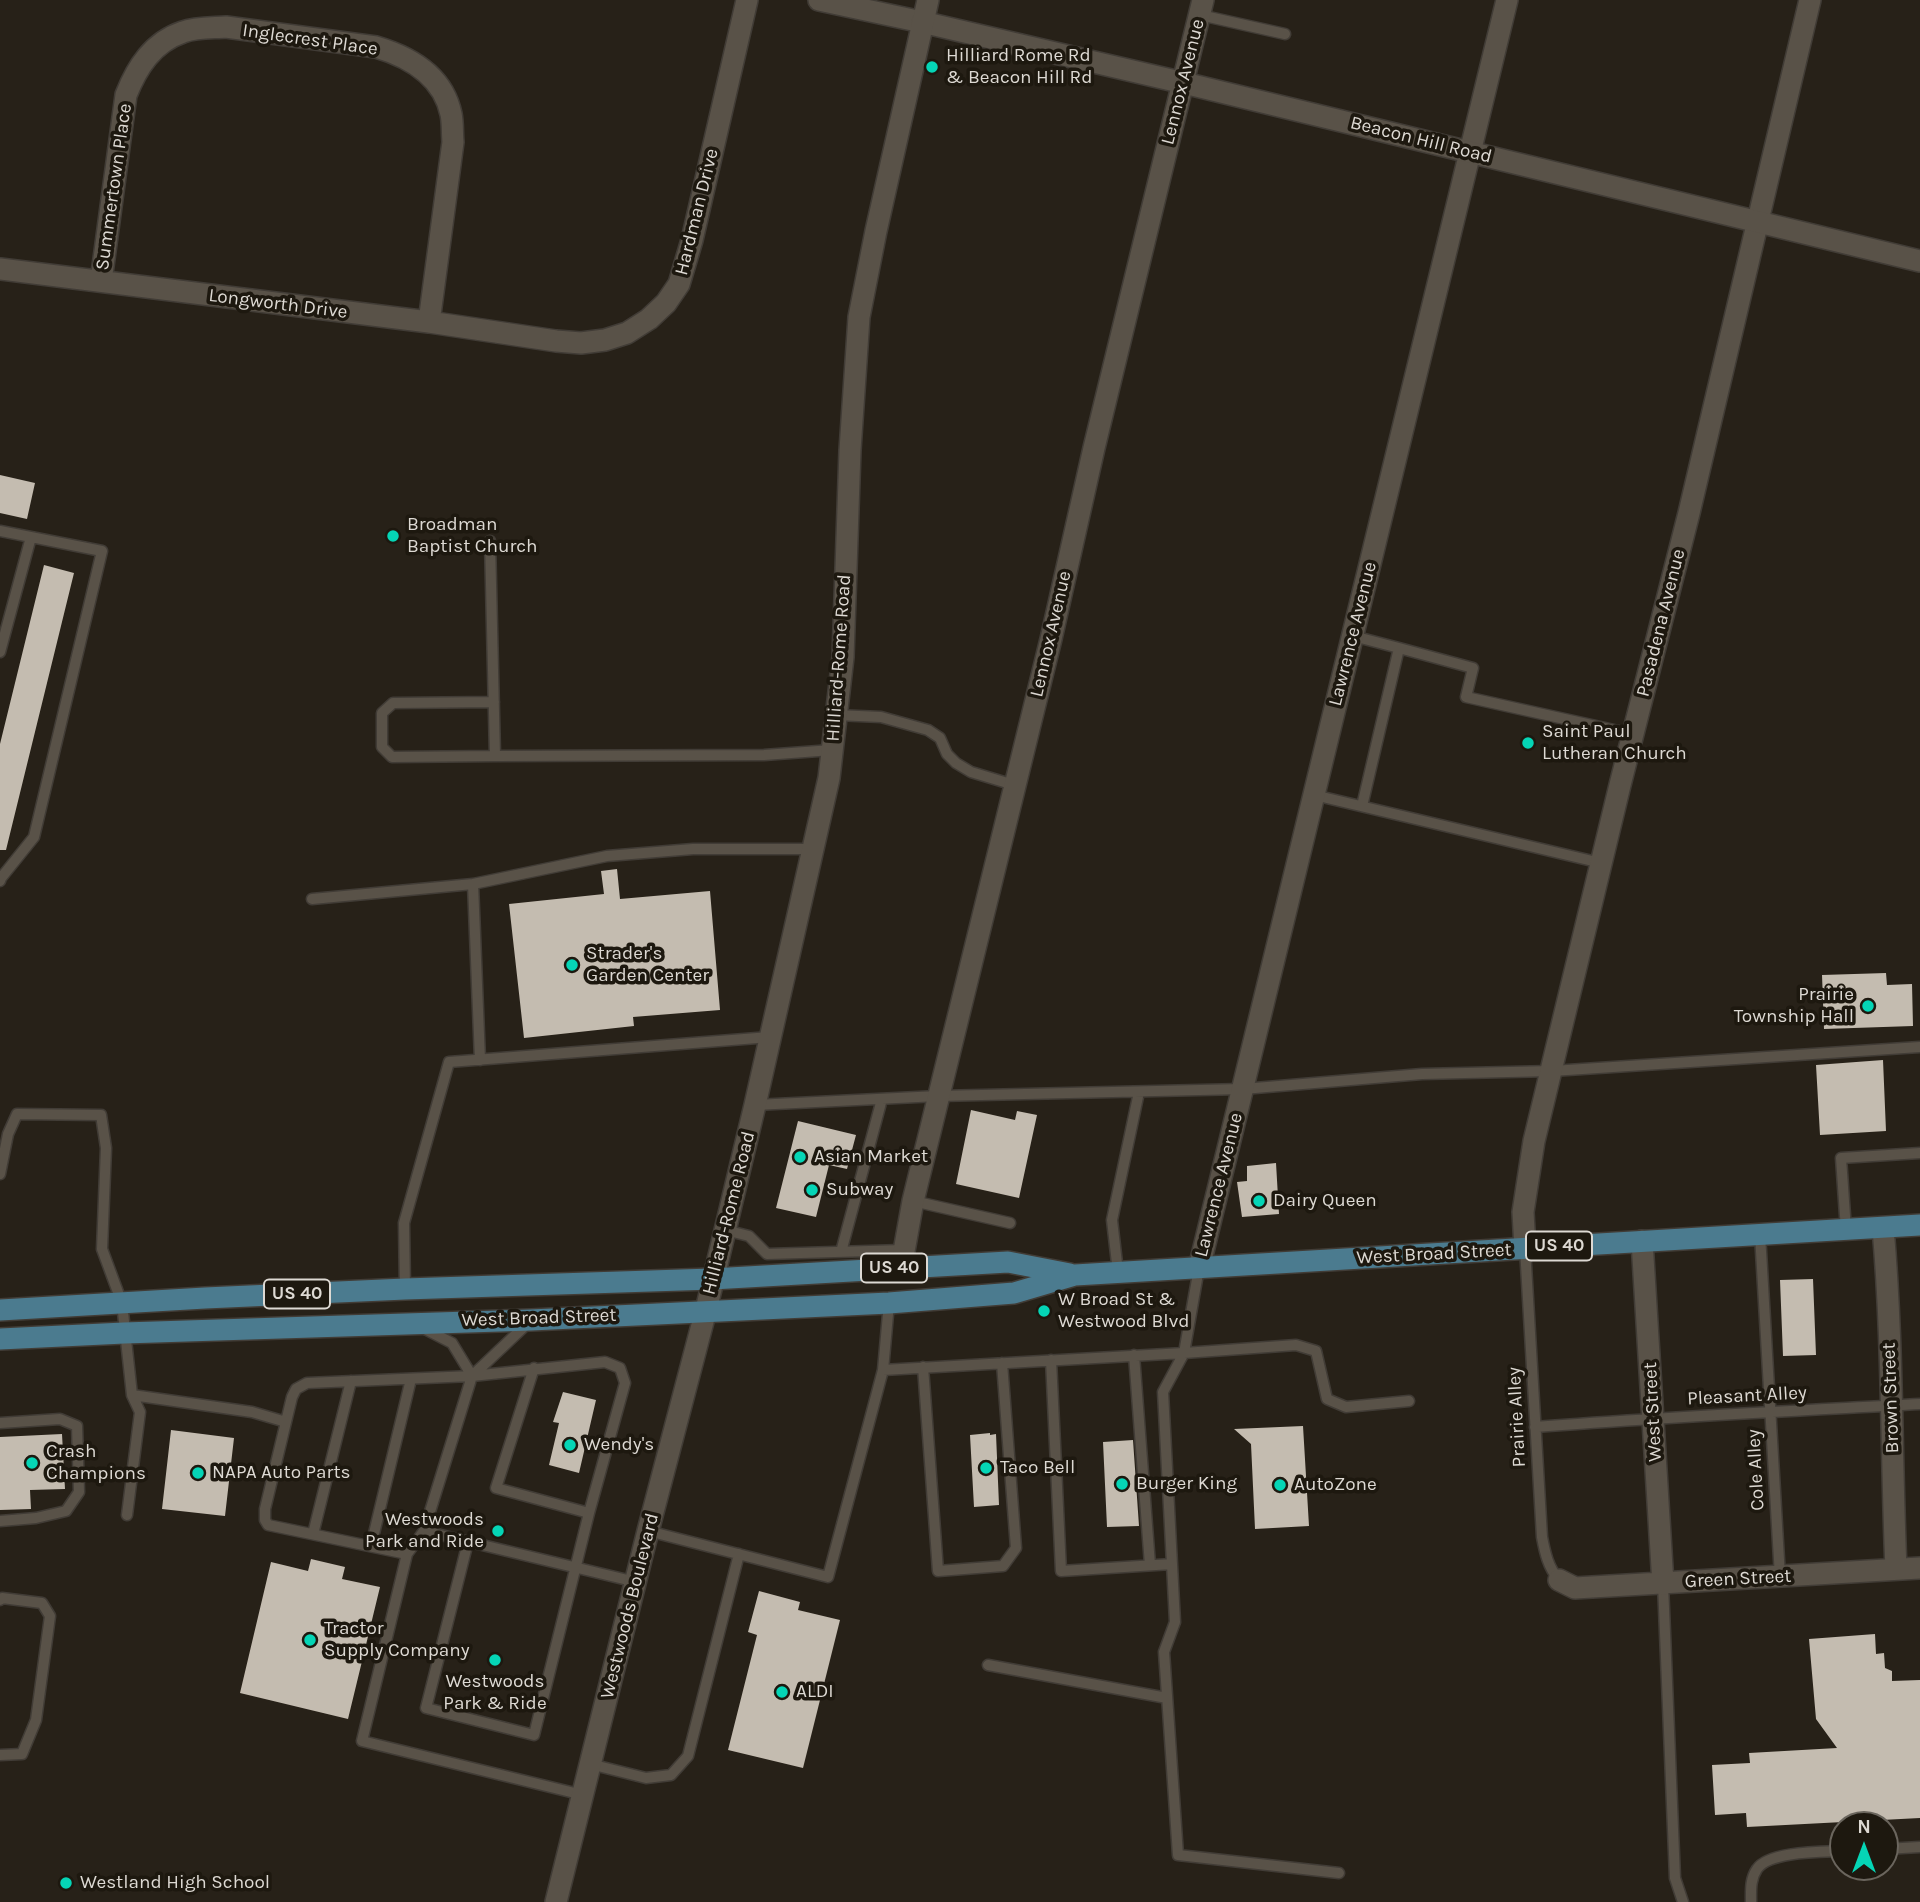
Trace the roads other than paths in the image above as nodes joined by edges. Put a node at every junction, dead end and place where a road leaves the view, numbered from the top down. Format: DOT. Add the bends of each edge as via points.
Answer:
graph roads {
  1 [pos="747,0"];
  2 [pos="819,0"];
  3 [pos="928,0"];
  4 [pos="1507,0"];
  5 [pos="1810,0"];
  6 [pos="1202,7"];
  7 [pos="922,22"];
  8 [pos="1285,34"];
  9 [pos="147,56"];
  10 [pos="1184,83"];
  11 [pos="1469,152"];
  12 [pos="1758,222"];
  13 [pos="1920,261"];
  14 [pos="0,269"];
  15 [pos="102,281"];
  16 [pos="429,322"];
  17 [pos="556,341"];
  18 [pos="0,531"];
  19 [pos="31,537"];
  20 [pos="490,541"];
  21 [pos="1353,636"];
  22 [pos="1399,648"];
  23 [pos="0,652"];
  24 [pos="494,702"];
  25 [pos="836,715"];
  26 [pos="1632,734"];
  27 [pos="832,750"];
  28 [pos="495,756"];
  29 [pos="1014,785"];
  30 [pos="1314,795"];
  31 [pos="1362,806"];
  32 [pos="813,849"];
  33 [pos="1601,863"];
  34 [pos="0,879"];
  35 [pos="472,884"];
  36 [pos="312,899"];
  37 [pos="770,1037"];
  38 [pos="1920,1047"];
  39 [pos="480,1060"];
  40 [pos="1552,1071"];
  41 [pos="1243,1089"];
  42 [pos="1139,1092"];
  43 [pos="938,1096"];
  44 [pos="882,1099"];
  45 [pos="755,1105"];
  46 [pos="1920,1153"];
  47 [pos="0,1174"];
  48 [pos="913,1201"];
  49 [pos="1010,1223"];
  50 [pos="1920,1225"];
  51 [pos="1883,1228"];
  52 [pos="725,1230"];
  53 [pos="1846,1230"];
  54 [pos="1760,1234"];
  55 [pos="1642,1241"];
  56 [pos="1525,1248"];
  57 [pos="841,1252"];
  58 [pos="902,1259"];
  59 [pos="1199,1268"];
  60 [pos="1118,1272"];
  61 [pos="1074,1275"];
  62 [pos="712,1279"];
  63 [pos="405,1289"];
  64 [pos="122,1303"];
  65 [pos="889,1303"];
  66 [pos="0,1310"];
  67 [pos="706,1310"];
  68 [pos="531,1320"];
  69 [pos="414,1323"];
  70 [pos="124,1333"];
  71 [pos="0,1339"];
  72 [pos="1184,1353"];
  73 [pos="1134,1355"];
  74 [pos="1051,1360"];
  75 [pos="1002,1363"];
  76 [pos="923,1367"];
  77 [pos="534,1368"];
  78 [pos="883,1370"];
  79 [pos="472,1376"];
  80 [pos="411,1379"];
  81 [pos="351,1381"];
  82 [pos="132,1395"];
  83 [pos="1409,1401"];
  84 [pos="1920,1404"];
  85 [pos="1893,1405"];
  86 [pos="1771,1413"];
  87 [pos="1653,1418"];
  88 [pos="286,1422"];
  89 [pos="0,1423"];
  90 [pos="1535,1427"];
  91 [pos="589,1513"];
  92 [pos="127,1515"];
  93 [pos="0,1521"];
  94 [pos="424,1531"];
  95 [pos="648,1531"];
  96 [pos="313,1534"];
  97 [pos="468,1542"];
  98 [pos="371,1546"];
  99 [pos="407,1554"];
  100 [pos="739,1554"];
  101 [pos="1172,1564"];
  102 [pos="1150,1565"];
  103 [pos="576,1568"];
  104 [pos="1920,1568"];
  105 [pos="1896,1569"];
  106 [pos="1780,1577"];
  107 [pos="1559,1580"];
  108 [pos="636,1582"];
  109 [pos="1663,1584"];
  110 [pos="0,1601"];
  111 [pos="988,1665"];
  112 [pos="1167,1698"];
  113 [pos="0,1755"];
  114 [pos="590,1764"];
  115 [pos="583,1795"];
  116 [pos="1920,1847"];
  117 [pos="1899,1848"];
  118 [pos="1829,1852"];
  119 [pos="1339,1873"];
  120 [pos="556,1902"];
  121 [pos="1683,1902"];
  122 [pos="1751,1902"];
  1 -- 17 [label="street, Hardman Drive" via="679,284 666,303 627,333 582,343"];
  2 -- 7 [label="street, Beacon Hill Road"];
  3 -- 7 [label="street, Hilliard-Rome Road"];
  4 -- 11 [label="street, Lawrence Avenue"];
  5 -- 12 [label="street, Pasadena Avenue"];
  6 -- 8 [label="lane"];
  6 -- 10 [label="street, Lennox Avenue"];
  7 -- 10 [label="street, Beacon Hill Road"];
  7 -- 25 [label="street, Hilliard-Rome Road" via="859,317 843,657"];
  9 -- 15 [label="street, Summertown Place" via="127,95"];
  9 -- 16 [label="street, Inglecrest Place" via="183,32 226,27 376,47 417,64 433,78 451,114 453,142"];
  10 -- 11 [label="street, Beacon Hill Road"];
  10 -- 29 [label="street, Lennox Avenue"];
  11 -- 12 [label="street, Beacon Hill Road"];
  11 -- 21 [label="street, Lawrence Avenue"];
  12 -- 13 [label="street, Beacon Hill Road"];
  12 -- 26 [label="street, Pasadena Avenue"];
  14 -- 15 [label="street, Longworth Drive"];
  15 -- 16 [label="street, Longworth Drive"];
  16 -- 17 [label="street, Longworth Drive"];
  18 -- 19 [label="lane"];
  19 -- 23 [label="lane"];
  19 -- 34 [label="lane" via="102,551 34,837"];
  20 -- 24 [label="lane"];
  21 -- 22 [label="lane"];
  21 -- 30 [label="street, Lawrence Avenue"];
  22 -- 26 [label="lane" via="1473,668 1466,697"];
  22 -- 31 [label="lane"];
  24 -- 28 [label="lane"];
  24 -- 28 [label="lane" via="393,703 382,713 382,747 392,757"];
  25 -- 27 [label="street, Hilliard-Rome Road"];
  25 -- 29 [label="lane" via="881,717 928,730 940,738 956,763"];
  26 -- 33 [label="street, Pasadena Avenue"];
  27 -- 28 [label="lane" via="764,755"];
  27 -- 32 [label="street, Hilliard-Rome Road"];
  29 -- 43 [label="street, Lennox Avenue"];
  30 -- 31 [label="lane"];
  30 -- 41 [label="street, Lawrence Avenue"];
  31 -- 33 [label="lane"];
  32 -- 35 [label="lane" via="693,849 607,856"];
  32 -- 37 [label="street, Hilliard-Rome Road"];
  33 -- 40 [label="street, Pasadena Avenue"];
  35 -- 36 [label="lane"];
  35 -- 39 [label="lane"];
  37 -- 39 [label="lane"];
  37 -- 45 [label="street, Hilliard-Rome Road"];
  38 -- 40 [label="lane"];
  39 -- 63 [label="lane" via="449,1062 404,1223"];
  40 -- 41 [label="lane" via="1422,1074"];
  40 -- 56 [label="street, Pasadena Avenue" via="1534,1141 1523,1212"];
  41 -- 42 [label="lane"];
  41 -- 59 [label="street, Lawrence Avenue"];
  42 -- 43 [label="lane"];
  42 -- 60 [label="lane" via="1112,1220"];
  43 -- 44 [label="lane"];
  43 -- 48 [label="street, Lennox Avenue"];
  44 -- 45 [label="lane"];
  44 -- 57 [label="lane"];
  45 -- 52 [label="street, Hilliard-Rome Road"];
  46 -- 53 [label="lane" via="1841,1158"];
  47 -- 64 [label="lane" via="17,1114 102,1115 106,1148 102,1249"];
  48 -- 49 [label="lane"];
  48 -- 58 [label="street, Lennox Avenue"];
  50 -- 51 [label="main road, West Broad Street / US 40"];
  51 -- 53 [label="main road, West Broad Street / US 40"];
  51 -- 85 [label="street, Brown Street"];
  52 -- 57 [label="lane" via="750,1236 767,1254"];
  52 -- 62 [label="street, Hilliard-Rome Road"];
  53 -- 54 [label="main road, West Broad Street / US 40"];
  54 -- 55 [label="main road, West Broad Street / US 40"];
  54 -- 86 [label="lane, Cole Alley"];
  55 -- 56 [label="main road, West Broad Street / US 40"];
  55 -- 87 [label="street, West Street"];
  56 -- 59 [label="main road, West Broad Street / US 40"];
  56 -- 90 [label="lane, Prairie Alley"];
  57 -- 58 [label="lane"];
  58 -- 61 [label="main road, West Broad Street / US 40" via="1008,1262"];
  58 -- 62 [label="main road, West Broad Street / US 40"];
  59 -- 60 [label="main road, West Broad Street / US 40"];
  59 -- 72 [label="lane"];
  60 -- 61 [label="main road, West Broad Street / US 40"];
  61 -- 65 [label="main road, West Broad Street / US 40" via="1014,1293"];
  62 -- 63 [label="main road, West Broad Street / US 40"];
  62 -- 67 [label="street, Hilliard-Rome Road"];
  63 -- 64 [label="main road, West Broad Street / US 40"];
  64 -- 66 [label="main road, West Broad Street / US 40"];
  64 -- 70 [label="lane"];
  65 -- 67 [label="main road, West Broad Street / US 40"];
  65 -- 78 [label="lane"];
  67 -- 68 [label="main road, West Broad Street / US 40"];
  67 -- 95 [label="street, Westwoods Boulevard"];
  68 -- 69 [label="main road, West Broad Street / US 40"];
  68 -- 79 [label="lane"];
  69 -- 70 [label="main road, West Broad Street / US 40"];
  69 -- 79 [label="lane" via="452,1343"];
  70 -- 71 [label="main road, West Broad Street / US 40"];
  70 -- 82 [label="lane"];
  72 -- 73 [label="lane"];
  72 -- 83 [label="lane" via="1296,1345 1316,1351 1327,1399 1346,1408"];
  72 -- 101 [label="lane" via="1163,1392"];
  73 -- 74 [label="lane"];
  73 -- 102 [label="lane"];
  74 -- 75 [label="lane"];
  74 -- 102 [label="lane" via="1062,1570"];
  75 -- 76 [label="lane"];
  75 -- 76 [label="lane" via="1016,1548 1003,1566 937,1570"];
  76 -- 78 [label="lane"];
  77 -- 79 [label="lane"];
  77 -- 91 [label="lane" via="496,1488"];
  77 -- 91 [label="lane" via="605,1362 620,1368 625,1383"];
  78 -- 100 [label="lane" via="828,1577"];
  79 -- 80 [label="lane"];
  79 -- 94 [label="lane"];
  80 -- 81 [label="lane"];
  80 -- 98 [label="lane"];
  81 -- 88 [label="lane" via="307,1383 296,1389"];
  81 -- 96 [label="lane"];
  82 -- 88 [label="lane" via="253,1412"];
  82 -- 92 [label="lane" via="140,1412"];
  84 -- 85 [label="lane, Pleasant Alley"];
  85 -- 86 [label="lane, Pleasant Alley"];
  85 -- 105 [label="street, Brown Street"];
  86 -- 87 [label="lane, Pleasant Alley"];
  86 -- 106 [label="lane, Cole Alley"];
  87 -- 90 [label="lane, Pleasant Alley"];
  87 -- 109 [label="street, West Street"];
  88 -- 96 [label="lane" via="265,1520 268,1525"];
  89 -- 93 [label="lane" via="60,1419 77,1426 79,1480 79,1492 66,1511"];
  90 -- 107 [label="lane, Prairie Alley" via="1542,1537 1546,1559"];
  91 -- 103 [label="lane"];
  94 -- 97 [label="lane"];
  94 -- 99 [label="lane"];
  95 -- 100 [label="lane"];
  95 -- 108 [label="street, Westwoods Boulevard"];
  96 -- 98 [label="lane"];
  97 -- 103 [label="lane"];
  97 -- 103 [label="lane" via="426,1708 534,1735"];
  98 -- 99 [label="lane"];
  99 -- 115 [label="lane" via="362,1741"];
  100 -- 114 [label="lane" via="688,1756 671,1774 646,1778"];
  101 -- 102 [label="lane"];
  101 -- 112 [label="lane" via="1175,1622 1164,1652"];
  103 -- 108 [label="lane"];
  104 -- 105 [label="street, Green Street"];
  105 -- 106 [label="street, Green Street"];
  106 -- 109 [label="street, Green Street"];
  107 -- 109 [label="street, Green Street" via="1575,1588"];
  108 -- 114 [label="street, Westwoods Boulevard"];
  109 -- 121 [label="lane" via="1675,1878"];
  110 -- 113 [label="lane" via="42,1603 50,1616 36,1720 22,1754"];
  111 -- 112 [label="lane"];
  112 -- 119 [label="lane" via="1178,1854"];
  114 -- 115 [label="street, Westwoods Boulevard"];
  115 -- 120 [label="street, Westwoods Boulevard"];
  116 -- 117 [label="lane"];
  118 -- 122 [label="lane" via="1766,1860 1751,1884"];
}
